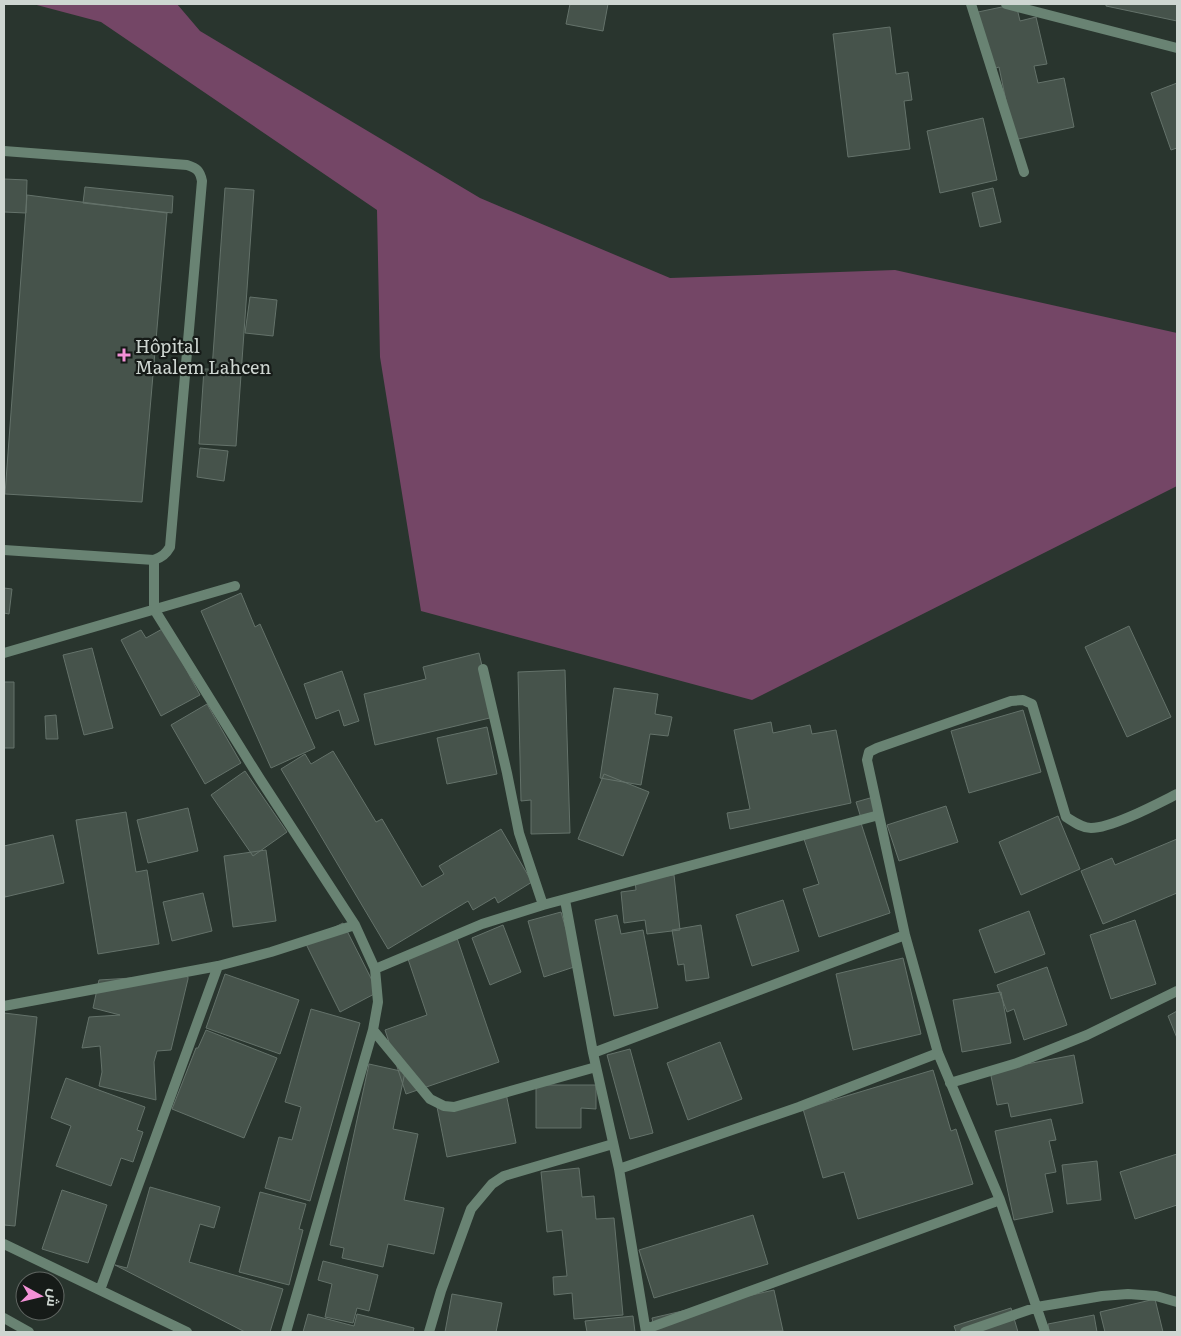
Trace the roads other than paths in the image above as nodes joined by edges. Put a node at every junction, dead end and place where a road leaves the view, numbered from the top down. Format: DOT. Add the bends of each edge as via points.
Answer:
graph roads {
  1 [pos="971,4"];
  2 [pos="1006,4"];
  3 [pos="1177,48"];
  4 [pos="4,151"];
  5 [pos="1024,172"];
  6 [pos="4,550"];
  7 [pos="154,560"];
  8 [pos="235,586"];
  9 [pos="154,609"];
  10 [pos="4,653"];
  11 [pos="483,669"];
  12 [pos="1177,794"];
  13 [pos="879,816"];
  14 [pos="565,900"];
  15 [pos="543,906"];
  16 [pos="355,925"];
  17 [pos="905,935"];
  18 [pos="218,966"];
  19 [pos="375,968"];
  20 [pos="1177,991"];
  21 [pos="4,1006"];
  22 [pos="373,1030"];
  23 [pos="593,1053"];
  24 [pos="938,1053"];
  25 [pos="596,1067"];
  26 [pos="950,1083"];
  27 [pos="613,1144"];
  28 [pos="619,1169"];
  29 [pos="1000,1200"];
  30 [pos="4,1244"];
  31 [pos="100,1290"];
  32 [pos="1177,1302"];
  33 [pos="1037,1307"];
  34 [pos="4,1318"];
  35 [pos="646,1330"];
  36 [pos="29,1332"];
  37 [pos="187,1332"];
  38 [pos="286,1332"];
  39 [pos="429,1332"];
  40 [pos="965,1332"];
  41 [pos="1045,1332"];
  1 -- 5 [label="street"];
  2 -- 3 [label="street"];
  4 -- 7 [label="street" via="187,165 196,168 201,175 170,547"];
  6 -- 7 [label="street"];
  7 -- 9 [label="street"];
  8 -- 9 [label="street"];
  9 -- 10 [label="street"];
  9 -- 16 [label="street"];
  11 -- 15 [label="street" via="519,833"];
  12 -- 13 [label="street" via="1117,821 1091,828 1078,825 1066,817 1032,704 1023,700 1012,701 870,752 867,760"];
  13 -- 14 [label="street"];
  13 -- 17 [label="street"];
  14 -- 15 [label="street"];
  14 -- 23 [label="street"];
  15 -- 19 [label="street" via="482,924"];
  16 -- 18 [label="street"];
  16 -- 19 [label="street"];
  17 -- 23 [label="street"];
  17 -- 24 [label="street"];
  18 -- 21 [label="street"];
  18 -- 31 [label="street"];
  19 -- 22 [label="street" via="378,1002"];
  20 -- 26 [label="street" via="1087,1036 1017,1063"];
  22 -- 25 [label="street" via="430,1099 454,1108"];
  22 -- 38 [label="street"];
  23 -- 25 [label="street"];
  24 -- 26 [label="street"];
  24 -- 28 [label="street" via="799,1107"];
  25 -- 27 [label="street"];
  26 -- 29 [label="street"];
  27 -- 28 [label="street"];
  27 -- 39 [label="street" via="504,1176 492,1184 471,1209"];
  28 -- 35 [label="street"];
  29 -- 33 [label="street"];
  29 -- 35 [label="street"];
  30 -- 31 [label="street"];
  31 -- 37 [label="street"];
  32 -- 33 [label="street" via="1156,1296 1128,1294"];
  33 -- 40 [label="street"];
  33 -- 41 [label="street"];
  34 -- 36 [label="street"];
}
